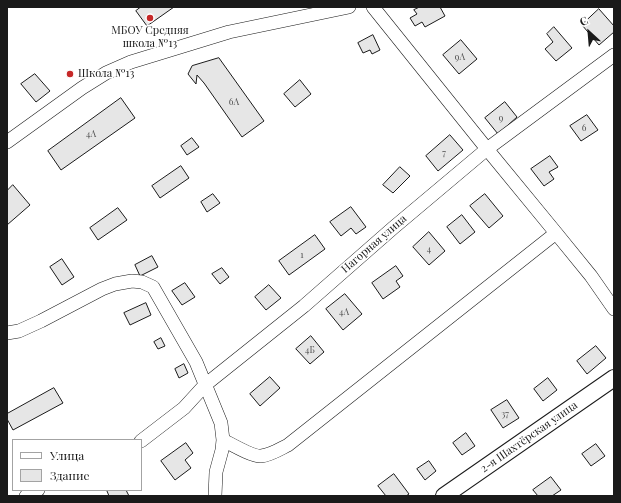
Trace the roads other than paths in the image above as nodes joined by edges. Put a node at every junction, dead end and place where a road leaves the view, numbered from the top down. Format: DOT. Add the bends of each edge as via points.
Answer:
graph roads {
  1 [pos="349,7"];
  2 [pos="373,7"];
  3 [pos="614,55"];
  4 [pos="7,142"];
  5 [pos="487,149"];
  6 [pos="556,233"];
  7 [pos="614,309"];
  8 [pos="7,332"];
  9 [pos="614,378"];
  10 [pos="205,385"];
  11 [pos="142,440"];
  12 [pos="223,440"];
  13 [pos="36,491"];
  14 [pos="26,496"];
  15 [pos="214,496"];
  16 [pos="444,496"];
  1 -- 4 [label="street" via="230,32 130,62 82,88"];
  2 -- 5 [label="street"];
  3 -- 5 [label="street, Нагорная улица"];
  5 -- 6 [label="street"];
  5 -- 10 [label="street, Нагорная улица" via="304,306"];
  6 -- 7 [label="street"];
  6 -- 12 [label="street" via="288,445 260,456"];
  8 -- 10 [label="street" via="19,331 41,321 102,288 132,281 142,282 153,287 196,362"];
  9 -- 16 [label="main road, 2-я Шахтёрская улица"];
  10 -- 11 [label="street, Нагорная улица" via="184,408"];
  10 -- 12 [label="street" via="221,424"];
  12 -- 15 [label="street"];
  13 -- 14 [label="street"];
}
